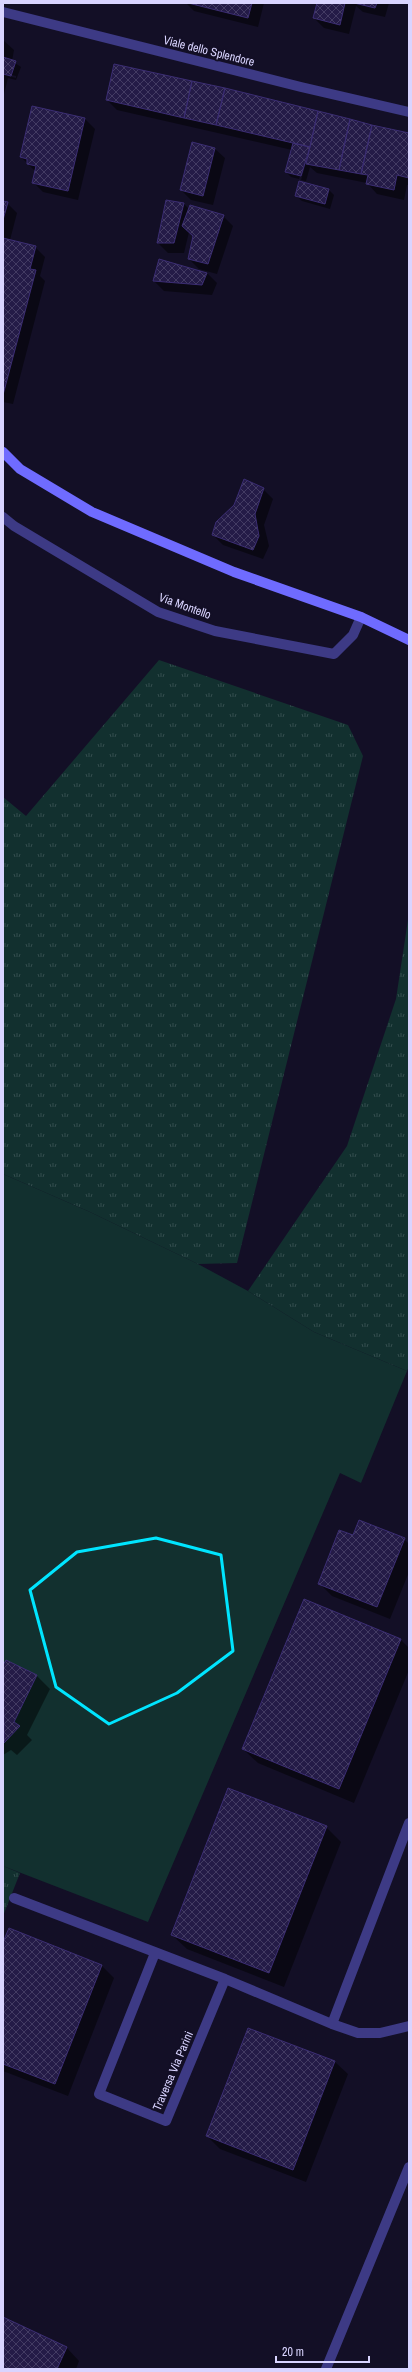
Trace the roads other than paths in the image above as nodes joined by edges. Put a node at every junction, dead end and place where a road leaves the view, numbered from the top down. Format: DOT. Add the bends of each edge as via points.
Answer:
graph roads {
  1 [pos="3,12"];
  2 [pos="409,112"];
  3 [pos="3,452"];
  4 [pos="3,517"];
  5 [pos="361,617"];
  6 [pos="409,640"];
  7 [pos="409,1823"];
  8 [pos="14,1898"];
  9 [pos="155,1952"];
  10 [pos="225,1979"];
  11 [pos="332,2024"];
  12 [pos="409,2026"];
  13 [pos="409,2167"];
  14 [pos="326,2369"];
  1 -- 2 [label="street, Viale dello Splendore" via="301,88"];
  3 -- 5 [label="main road" via="20,469 92,512 234,572"];
  4 -- 5 [label="street, Via Montello" via="158,612 215,631 334,654 353,635"];
  5 -- 6 [label="main road"];
  7 -- 11 [label="street"];
  8 -- 9 [label="street"];
  9 -- 10 [label="street"];
  9 -- 10 [label="street, Traversa Via Parini" via="98,2094 166,2121"];
  10 -- 11 [label="street"];
  11 -- 12 [label="street" via="358,2033 380,2033"];
  13 -- 14 [label="street"];
}
